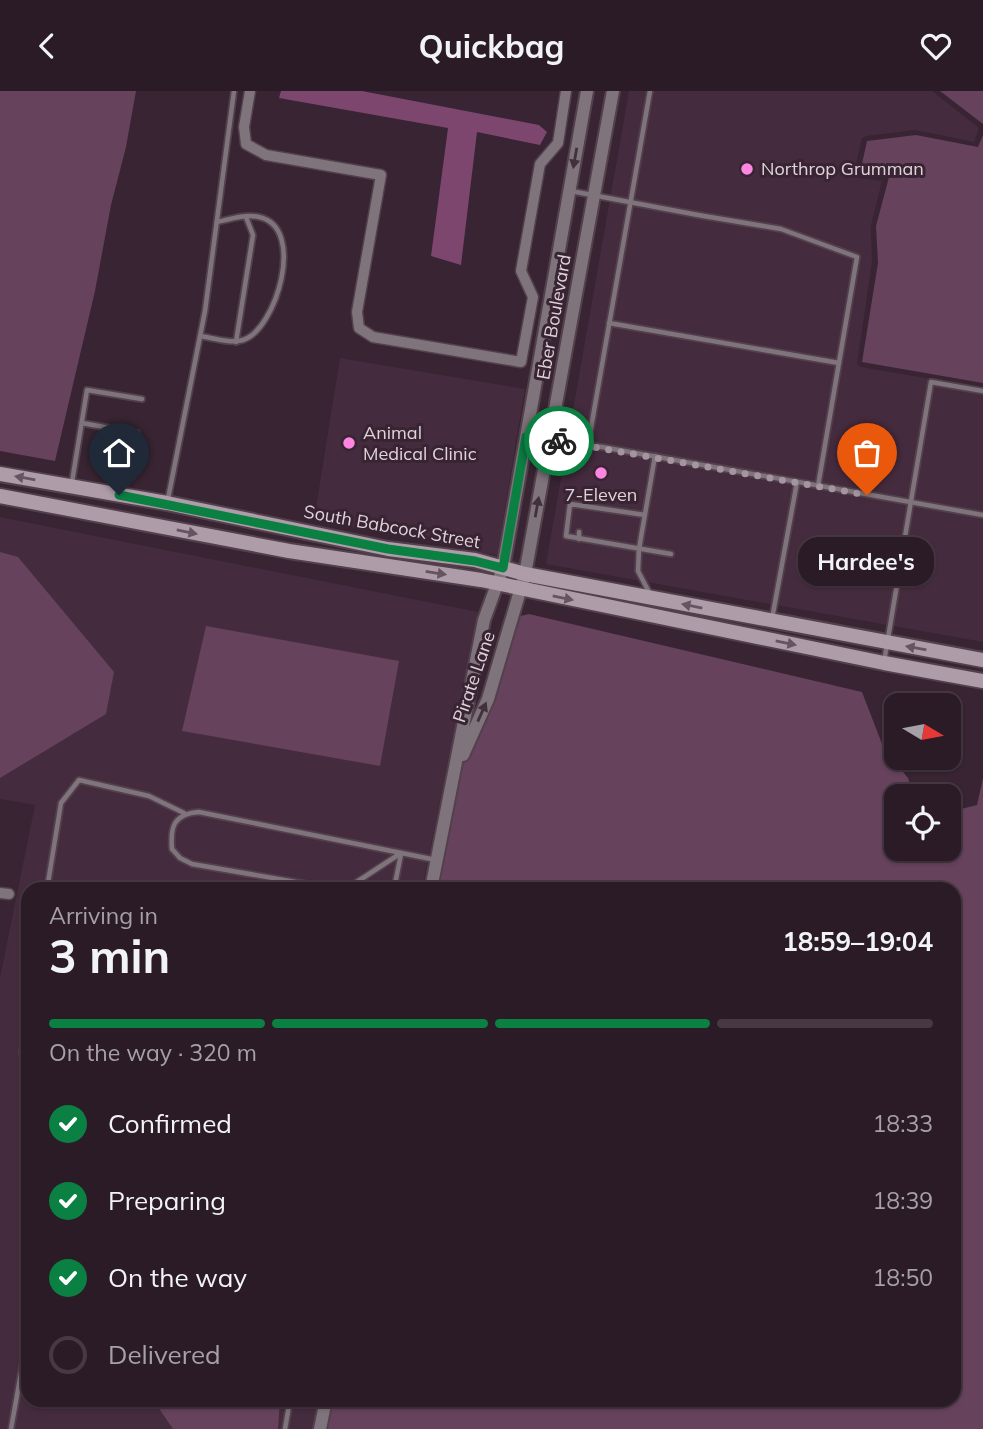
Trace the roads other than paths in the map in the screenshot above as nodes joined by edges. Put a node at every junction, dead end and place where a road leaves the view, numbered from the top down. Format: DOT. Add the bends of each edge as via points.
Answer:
graph roads {
  1 [pos="234,91"];
  2 [pos="250,91"];
  3 [pos="566,91"];
  4 [pos="587,91"];
  5 [pos="613,91"];
  6 [pos="650,91"];
  7 [pos="570,190"];
  8 [pos="594,194"];
  9 [pos="629,202"];
  10 [pos="246,217"];
  11 [pos="217,222"];
  12 [pos="609,323"];
  13 [pos="200,336"];
  14 [pos="236,342"];
  15 [pos="521,362"];
  16 [pos="839,363"];
  17 [pos="539,365"];
  18 [pos="983,391"];
  19 [pos="142,399"];
  20 [pos="82,423"];
  21 [pos="137,433"];
  22 [pos="526,437"];
  23 [pos="550,440"];
  24 [pos="589,445"];
  25 [pos="655,457"];
  26 [pos="0,474"];
  27 [pos="797,482"];
  28 [pos="71,486"];
  29 [pos="818,486"];
  30 [pos="0,496"];
  31 [pos="909,502"];
  32 [pos="167,503"];
  33 [pos="584,505"];
  34 [pos="594,507"];
  35 [pos="610,510"];
  36 [pos="621,511"];
  37 [pos="633,513"];
  38 [pos="583,515"];
  39 [pos="645,515"];
  40 [pos="983,515"];
  41 [pos="593,517"];
  42 [pos="609,518"];
  43 [pos="620,520"];
  44 [pos="631,522"];
  45 [pos="579,532"];
  46 [pos="579,539"];
  47 [pos="639,549"];
  48 [pos="671,554"];
  49 [pos="503,568"];
  50 [pos="525,574"];
  51 [pos="497,584"];
  52 [pos="520,589"];
  53 [pos="653,598"];
  54 [pos="772,621"];
  55 [pos="886,643"];
  56 [pos="983,660"];
  57 [pos="884,663"];
  58 [pos="983,681"];
  59 [pos="454,774"];
  60 [pos="184,813"];
  61 [pos="402,853"];
  62 [pos="437,860"];
  63 [pos="48,882"];
  64 [pos="296,882"];
  65 [pos="357,882"];
  66 [pos="396,882"];
  67 [pos="432,882"];
  68 [pos="21,1373"];
  69 [pos="289,1407"];
  70 [pos="325,1407"];
  71 [pos="11,1429"];
  72 [pos="285,1429"];
  73 [pos="320,1429"];
  1 -- 11 [label="lane"];
  2 -- 15 [label="street" via="243,127 246,144 266,155 381,175 357,312 359,328 373,337"];
  3 -- 15 [label="street" via="558,143 540,164 522,271 533,297"];
  4 -- 7 [label="street, Eber Boulevard, one-way"];
  5 -- 8 [label="street, Eber Boulevard"];
  6 -- 9 [label="lane"];
  7 -- 8 [label="lane"];
  7 -- 17 [label="street, Eber Boulevard"];
  8 -- 9 [label="lane"];
  8 -- 23 [label="street, Eber Boulevard"];
  9 -- 12 [label="lane"];
  9 -- 16 [label="lane" via="781,229 857,257"];
  10 -- 11 [label="lane"];
  10 -- 14 [label="lane" via="253,235"];
  10 -- 14 [label="lane" via="266,219 282,235 285,254 271,313 245,340"];
  11 -- 13 [label="lane"];
  12 -- 16 [label="lane"];
  12 -- 24 [label="lane"];
  13 -- 14 [label="lane"];
  13 -- 32 [label="lane"];
  15 -- 17 [label="lane"];
  16 -- 29 [label="lane"];
  17 -- 22 [label="street, Eber Boulevard"];
  18 -- 31 [label="lane" via="931,382"];
  19 -- 20 [label="lane" via="87,390"];
  20 -- 21 [label="lane"];
  20 -- 28 [label="lane"];
  22 -- 23 [label="lane"];
  22 -- 49 [label="street, Eber Boulevard"];
  23 -- 24 [label="lane"];
  50 -- 23 [label="street, Eber Boulevard, one-way"];
  24 -- 25 [label="lane"];
  25 -- 27 [label="lane"];
  25 -- 39 [label="lane"];
  28 -- 26 [label="main road, South Babcock Street, one-way"];
  27 -- 29 [label="lane"];
  27 -- 54 [label="lane"];
  28 -- 32 [label="main road, South Babcock Street"];
  29 -- 31 [label="lane"];
  30 -- 51 [label="main road, one-way" via="289,551"];
  31 -- 40 [label="lane"];
  31 -- 55 [label="lane"];
  32 -- 49 [label="main road, South Babcock Street"];
  33 -- 34 [label="lane"];
  33 -- 38 [label="lane"];
  33 -- 46 [label="lane" via="570,503 565,527 566,536"];
  34 -- 35 [label="lane"];
  34 -- 41 [label="lane"];
  35 -- 36 [label="lane"];
  35 -- 42 [label="lane"];
  36 -- 37 [label="lane"];
  36 -- 43 [label="lane"];
  37 -- 39 [label="lane"];
  37 -- 44 [label="lane"];
  39 -- 47 [label="lane"];
  45 -- 46 [label="lane"];
  46 -- 47 [label="lane"];
  47 -- 48 [label="lane"];
  47 -- 53 [label="lane" via="638,571"];
  49 -- 50 [label="main road, South Babcock Street"];
  49 -- 51 [label="street, Eber Boulevard"];
  50 -- 52 [label="street, Eber Boulevard"];
  50 -- 53 [label="main road, South Babcock Street"];
  51 -- 52 [label="main road"];
  51 -- 59 [label="street, Pirate Lane" via="484,620"];
  52 -- 57 [label="main road, one-way"];
  59 -- 52 [label="street, Pirate Lane, one-way" via="488,699"];
  54 -- 53 [label="main road, South Babcock Street, one-way"];
  54 -- 55 [label="main road, South Babcock Street"];
  56 -- 55 [label="main road, South Babcock Street, one-way"];
  55 -- 57 [label="lane"];
  57 -- 58 [label="main road"];
  59 -- 62 [label="street, Pirate Lane"];
  60 -- 61 [label="lane" via="199,812"];
  60 -- 63 [label="lane" via="149,796 79,780 61,803"];
  60 -- 64 [label="lane" via="175,821 171,835 172,849 180,858"];
  61 -- 62 [label="lane"];
  61 -- 65 [label="lane"];
  61 -- 66 [label="lane"];
  62 -- 67 [label="street, Pirate Lane"];
  68 -- 71 [label="lane"];
  69 -- 72 [label="lane"];
  70 -- 73 [label="street"];
}
